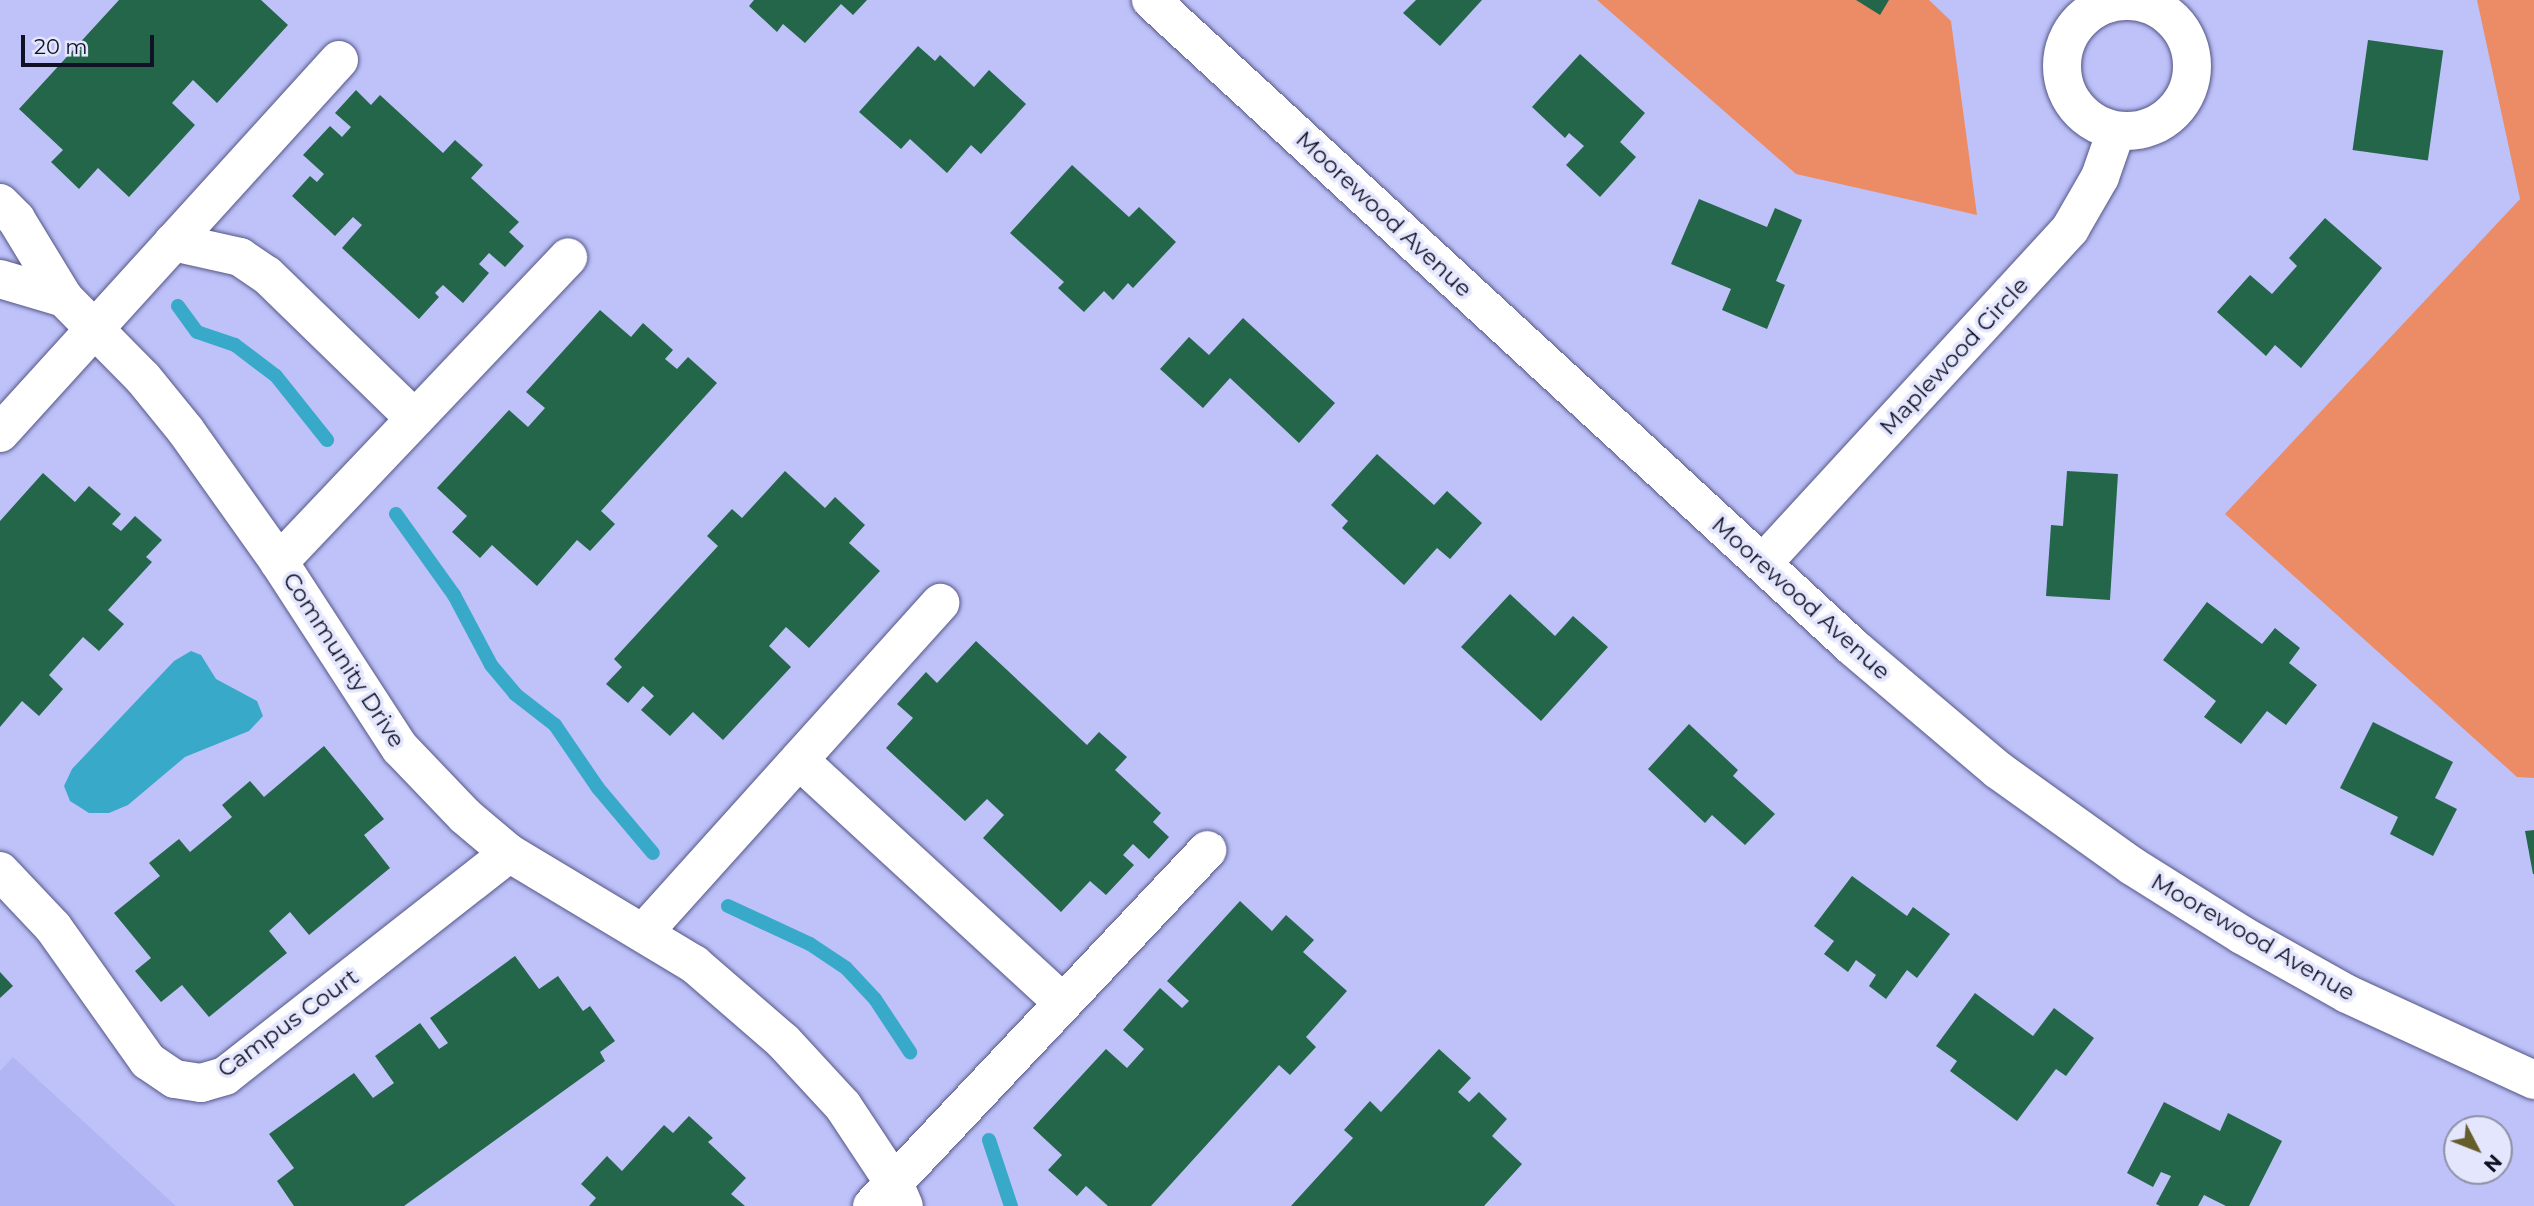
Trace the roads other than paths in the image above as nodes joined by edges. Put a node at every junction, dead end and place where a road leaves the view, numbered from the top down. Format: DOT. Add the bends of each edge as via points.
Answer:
graph roads {
  1 [pos="1151,0"];
  2 [pos="339,60"];
  3 [pos="2116,131"];
  4 [pos="0,203"];
  5 [pos="173,242"];
  6 [pos="568,257"];
  7 [pos="0,279"];
  8 [pos="64,298"];
  9 [pos="96,327"];
  10 [pos="415,419"];
  11 [pos="0,433"];
  12 [pos="279,562"];
  13 [pos="1763,563"];
  14 [pos="940,603"];
  15 [pos="799,760"];
  16 [pos="1207,850"];
  17 [pos="509,853"];
  18 [pos="0,871"];
  19 [pos="645,932"];
  20 [pos="1062,1002"];
  21 [pos="2534,1080"];
  22 [pos="890,1198"];
  1 -- 13 [label="street, Moorewood Avenue"];
  2 -- 5 [label="street"];
  3 -- 13 [label="street, Maplewood Circle" via="2100,177 2070,229"];
  4 -- 8 [label="street, Community Drive" via="16,219"];
  5 -- 9 [label="street"];
  5 -- 10 [label="street" via="240,257 267,275"];
  6 -- 10 [label="street"];
  7 -- 8 [label="street, Community Drive"];
  8 -- 9 [label="street, Community Drive"];
  9 -- 11 [label="street"];
  9 -- 12 [label="street, Community Drive" via="186,431"];
  10 -- 12 [label="street"];
  12 -- 17 [label="street, Community Drive" via="401,748 465,816"];
  13 -- 21 [label="street, Moorewood Avenue" via="1988,762 2132,866 2347,994"];
  14 -- 15 [label="street"];
  15 -- 19 [label="street"];
  15 -- 20 [label="street"];
  16 -- 20 [label="street"];
  17 -- 18 [label="street, Campus Court" via="225,1076 201,1083 175,1079 148,1061 53,927"];
  17 -- 19 [label="street, Community Drive" via="573,895"];
  19 -- 22 [label="street, Community Drive" via="694,964 783,1041 844,1106"];
  20 -- 22 [label="street"];
}
